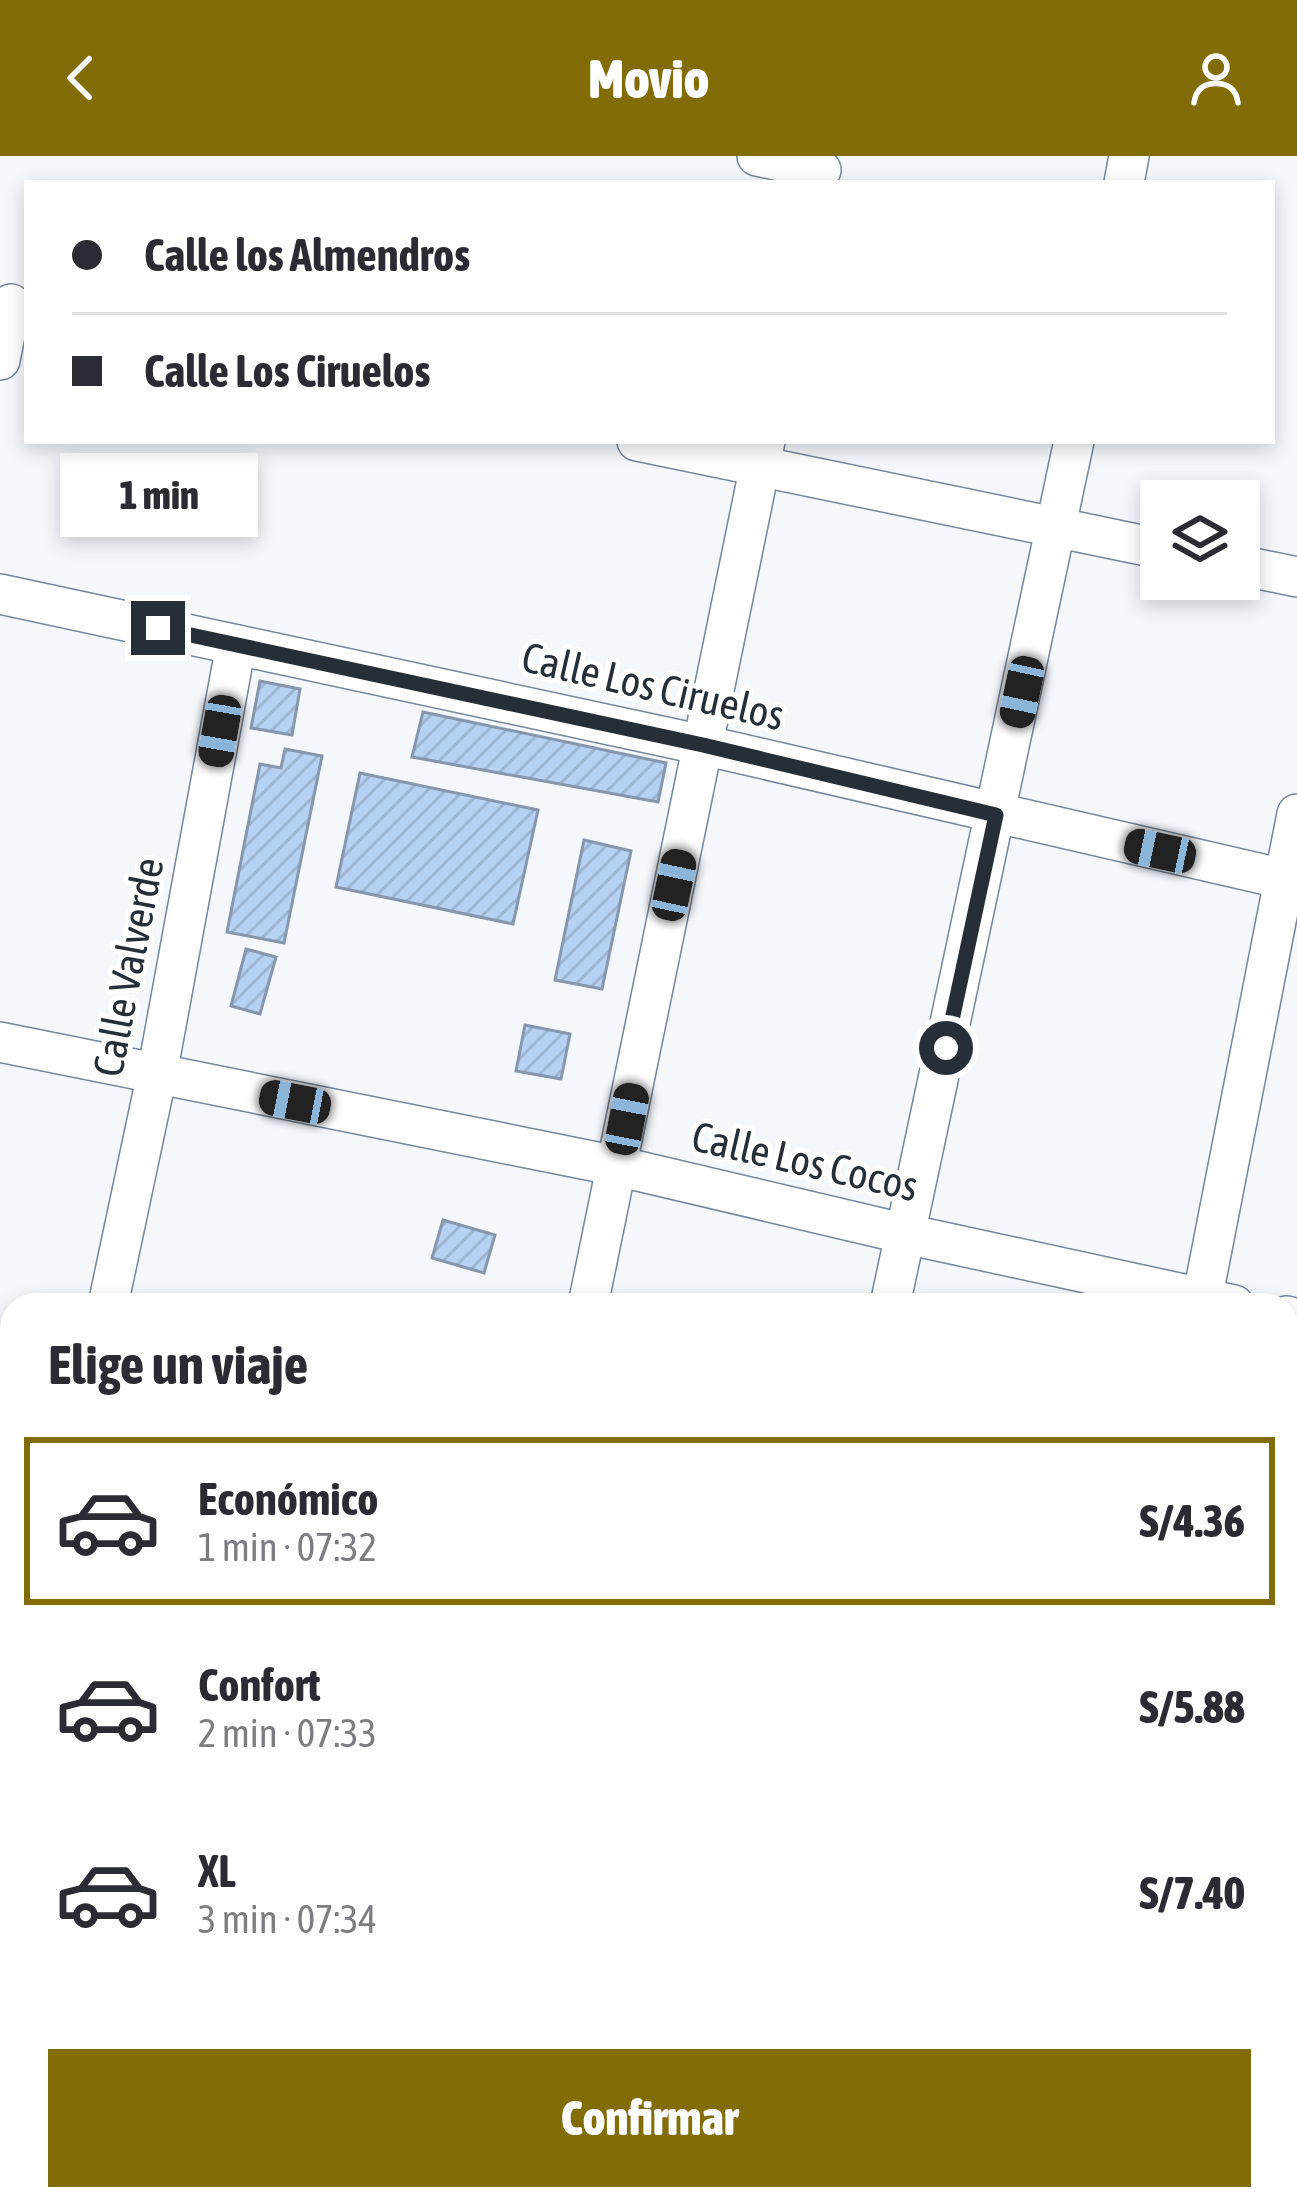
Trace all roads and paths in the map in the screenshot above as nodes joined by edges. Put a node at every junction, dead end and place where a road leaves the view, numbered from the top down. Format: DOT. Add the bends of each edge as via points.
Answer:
graph roads {
  1 [pos="757,156"];
  2 [pos="822,170"];
  3 [pos="13,305"];
  4 [pos="0,360"];
  5 [pos="666,444"];
  6 [pos="1073,444"];
  7 [pos="762,454"];
  8 [pos="1057,528"];
  9 [pos="1140,545"];
  10 [pos="1260,569"];
  11 [pos="1297,577"];
  12 [pos="0,594"];
  13 [pos="236,645"];
  14 [pos="703,745"];
  15 [pos="1297,814"];
  16 [pos="996,815"];
  17 [pos="1284,879"];
  18 [pos="0,1042"];
  19 [pos="157,1074"];
  20 [pos="617,1166"];
  21 [pos="906,1234"];
  22 [pos="111,1293"];
  23 [pos="591,1293"];
  24 [pos="893,1293"];
  25 [pos="1168,1293"];
  26 [pos="1214,1293"];
  1 -- 2 [label="street"];
  3 -- 4 [label="street"];
  5 -- 7 [label="street"];
  6 -- 8 [label="street"];
  7 -- 8 [label="street"];
  7 -- 14 [label="street"];
  8 -- 9 [label="street"];
  8 -- 16 [label="street"];
  10 -- 11 [label="street"];
  12 -- 13 [label="street, Calle Los Ciruelos"];
  13 -- 14 [label="street, Calle Los Ciruelos"];
  13 -- 19 [label="street, Calle Valverde"];
  14 -- 16 [label="street, Calle Los Ciruelos"];
  14 -- 20 [label="street"];
  15 -- 17 [label="street"];
  16 -- 17 [label="street, Calle Los Ciruelos"];
  16 -- 21 [label="street"];
  17 -- 26 [label="street"];
  18 -- 19 [label="street, Calle Los Cocos"];
  19 -- 20 [label="street, Calle Los Cocos"];
  19 -- 22 [label="street, Calle Valverde"];
  20 -- 21 [label="street, Calle Los Cocos"];
  20 -- 23 [label="street"];
  21 -- 24 [label="street"];
  21 -- 25 [label="street, Calle Los Cocos"];
}
